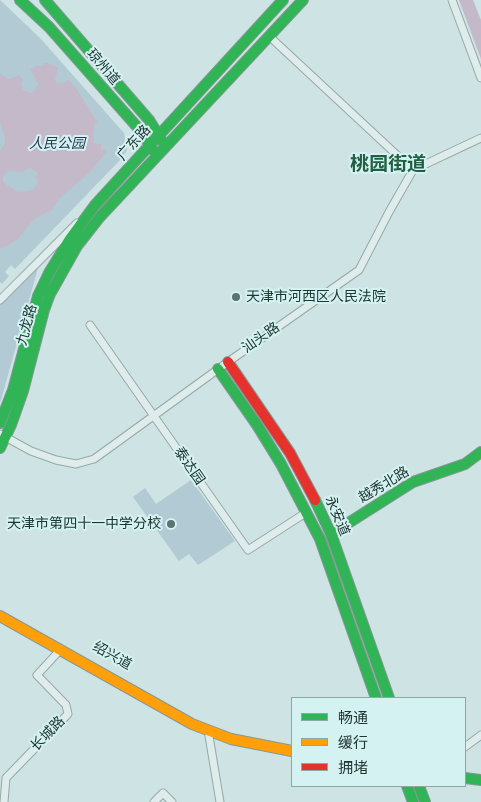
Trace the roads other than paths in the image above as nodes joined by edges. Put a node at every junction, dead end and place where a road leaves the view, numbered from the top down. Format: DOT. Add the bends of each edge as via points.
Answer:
graph roads {
  1 [pos="20,0"];
  2 [pos="45,0"];
  3 [pos="283,0"];
  4 [pos="303,0"];
  5 [pos="452,0"];
  6 [pos="269,36"];
  7 [pos="481,78"];
  8 [pos="159,135"];
  9 [pos="481,138"];
  10 [pos="150,145"];
  11 [pos="165,148"];
  12 [pos="156,158"];
  13 [pos="413,170"];
  14 [pos="95,205"];
  15 [pos="99,218"];
  16 [pos="0,300"];
  17 [pos="90,325"];
  18 [pos="228,362"];
  19 [pos="218,368"];
  20 [pos="153,416"];
  21 [pos="0,423"];
  22 [pos="3,436"];
  23 [pos="0,448"];
  24 [pos="481,452"];
  25 [pos="307,512"];
  26 [pos="331,534"];
  27 [pos="0,608"];
  28 [pos="0,616"];
  29 [pos="60,649"];
  30 [pos="376,697"];
  31 [pos="388,697"];
  32 [pos="208,730"];
  33 [pos="481,735"];
  34 [pos="466,746"];
  35 [pos="291,751"];
  36 [pos="0,772"];
  37 [pos="6,778"];
  38 [pos="466,778"];
  39 [pos="481,780"];
  40 [pos="407,787"];
  41 [pos="419,787"];
  42 [pos="4,802"];
  43 [pos="154,802"];
  44 [pos="172,802"];
  45 [pos="220,802"];
  46 [pos="413,802"];
  47 [pos="425,802"];
  1 -- 10 [label="main road, 琼州道" via="49,27 140,129"];
  2 -- 8 [label="main road, 琼州道" via="150,120"];
  3 -- 8 [label="main road, 广东路"];
  4 -- 6 [label="main road, 广东路"];
  5 -- 7 [label="street"];
  6 -- 11 [label="main road, 广东路"];
  6 -- 13 [label="street"];
  8 -- 10 [label="main road, 广东路"];
  8 -- 11 [label="main road"];
  9 -- 13 [label="street"];
  10 -- 12 [label="main road, 琼州道"];
  10 -- 14 [label="main road, 广东路"];
  11 -- 12 [label="main road, 广东路"];
  12 -- 15 [label="main road, 广东路"];
  13 -- 18 [label="street, 汕头路" via="359,270"];
  14 -- 16 [label="street, 广东路"];
  14 -- 21 [label="main road, 九龙路" via="43,284 13,390"];
  15 -- 22 [label="main road, 九龙路" via="77,246 50,294 23,391"];
  17 -- 20 [label="street, 泰达园"];
  18 -- 19 [label="street, 汕头路"];
  18 -- 26 [label="main road, 永安道" via="290,453"];
  19 -- 20 [label="street, 汕头路"];
  19 -- 25 [label="main road, 永安道" via="257,425"];
  20 -- 22 [label="street, 汕头路" via="94,459 76,464 31,451"];
  20 -- 25 [label="street, 泰达园" via="248,550"];
  22 -- 23 [label="main road, 九龙路"];
  24 -- 26 [label="main road, 越秀北路" via="465,464 413,482"];
  25 -- 30 [label="main road, 永安道" via="326,554"];
  26 -- 31 [label="main road, 永安道"];
  27 -- 32 [label="main road, 绍兴道" via="188,715"];
  28 -- 29 [label="main road, 绍兴道"];
  29 -- 32 [label="main road, 绍兴道" via="186,721"];
  29 -- 37 [label="street, 长城路" via="37,675 66,705 68,714"];
  32 -- 35 [label="main road, 绍兴道" via="231,739"];
  32 -- 45 [label="street"];
  33 -- 34 [label="street"];
  36 -- 37 [label="street"];
  37 -- 42 [label="street"];
  38 -- 39 [label="main road"];
  40 -- 46 [label="main road"];
  41 -- 47 [label="main road"];
  43 -- 44 [label="street" via="163,793"];
}
